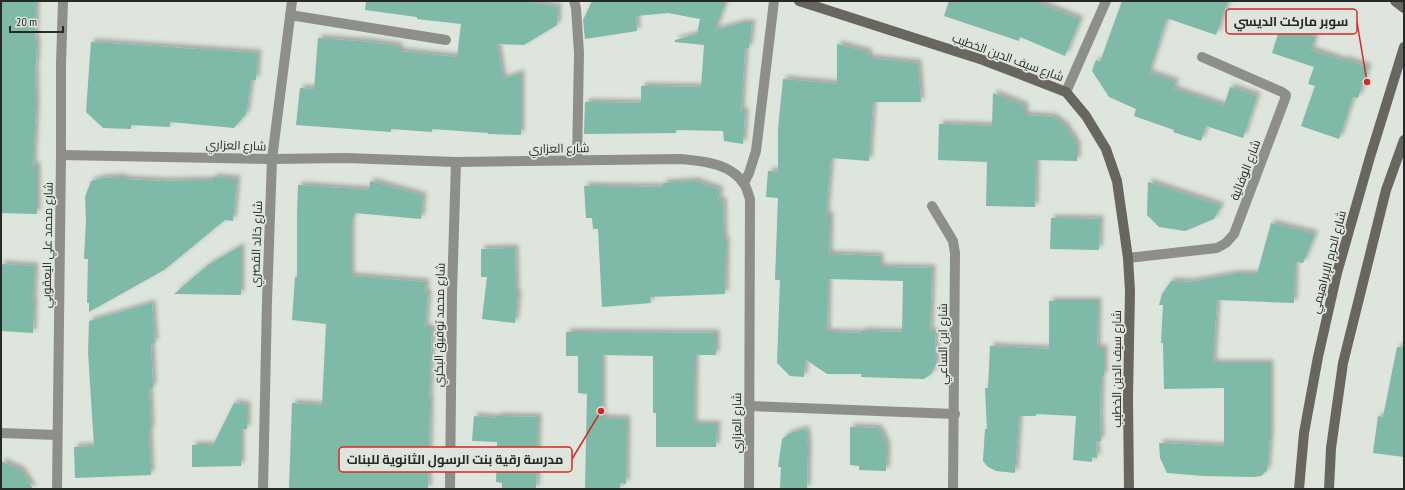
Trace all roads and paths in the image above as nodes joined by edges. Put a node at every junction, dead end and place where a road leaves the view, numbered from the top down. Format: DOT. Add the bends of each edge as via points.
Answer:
graph roads {
  1 [pos="63,1"];
  2 [pos="292,1"];
  3 [pos="574,1"];
  4 [pos="774,1"];
  5 [pos="798,1"];
  6 [pos="1106,1"];
  7 [pos="1395,1"];
  8 [pos="1404,8"];
  9 [pos="290,15"];
  10 [pos="446,40"];
  11 [pos="1404,47"];
  12 [pos="1202,57"];
  13 [pos="1066,92"];
  14 [pos="1404,140"];
  15 [pos="61,155"];
  16 [pos="272,159"];
  17 [pos="577,160"];
  18 [pos="456,162"];
  19 [pos="744,183"];
  20 [pos="932,206"];
  21 [pos="1128,258"];
  22 [pos="749,406"];
  23 [pos="955,414"];
  24 [pos="1,433"];
  25 [pos="57,435"];
  26 [pos="57,489"];
  27 [pos="263,489"];
  28 [pos="450,489"];
  29 [pos="749,489"];
  30 [pos="953,489"];
  31 [pos="1129,489"];
  32 [pos="1299,489"];
  33 [pos="1329,489"];
  1 -- 15 [label="street, شارع محمد علي اليعقوبي"];
  2 -- 9 [label="street, شارع خالد القصري"];
  3 -- 17 [label="street" via="579,53"];
  4 -- 19 [label="street" via="756,151"];
  5 -- 13 [label="street, شارع سيف الدين الخطيب" via="983,60"];
  6 -- 13 [label="street"];
  7 -- 8 [label="street"];
  9 -- 10 [label="street"];
  9 -- 16 [label="street, شارع خالد القصري"];
  11 -- 32 [label="street, شارع الحرم الإبراهيمي" via="1336,273 1304,433"];
  12 -- 21 [label="street, شارع الوفائية" via="1282,92 1286,99 1234,234 1226,243 1217,248"];
  13 -- 21 [label="street, شارع سيف الدين الخطيب" via="1086,116 1106,148 1117,181"];
  14 -- 33 [label="street" via="1386,190 1344,363 1330,448"];
  15 -- 16 [label="street, شارع العزاري"];
  15 -- 25 [label="street, شارع محمد علي اليعقوبي"];
  16 -- 18 [label="street, شارع العزاري" via="346,158"];
  16 -- 27 [label="street, شارع خالد القصري"];
  17 -- 18 [label="street, شارع العزاري"];
  17 -- 19 [label="street, شارع العزاري" via="681,159 706,162 730,170"];
  18 -- 28 [label="street, شارع محمد توفيق البكري"];
  19 -- 22 [label="street, شارع العزاري" via="750,199"];
  20 -- 23 [label="street, شارع ابن الساعي" via="955,247"];
  21 -- 31 [label="street, شارع سيف الدين الخطيب"];
  22 -- 23 [label="street"];
  22 -- 29 [label="street, شارع العزاري"];
  23 -- 30 [label="street, شارع ابن الساعي"];
  24 -- 25 [label="street"];
  25 -- 26 [label="street, شارع محمد علي اليعقوبي"];
}
